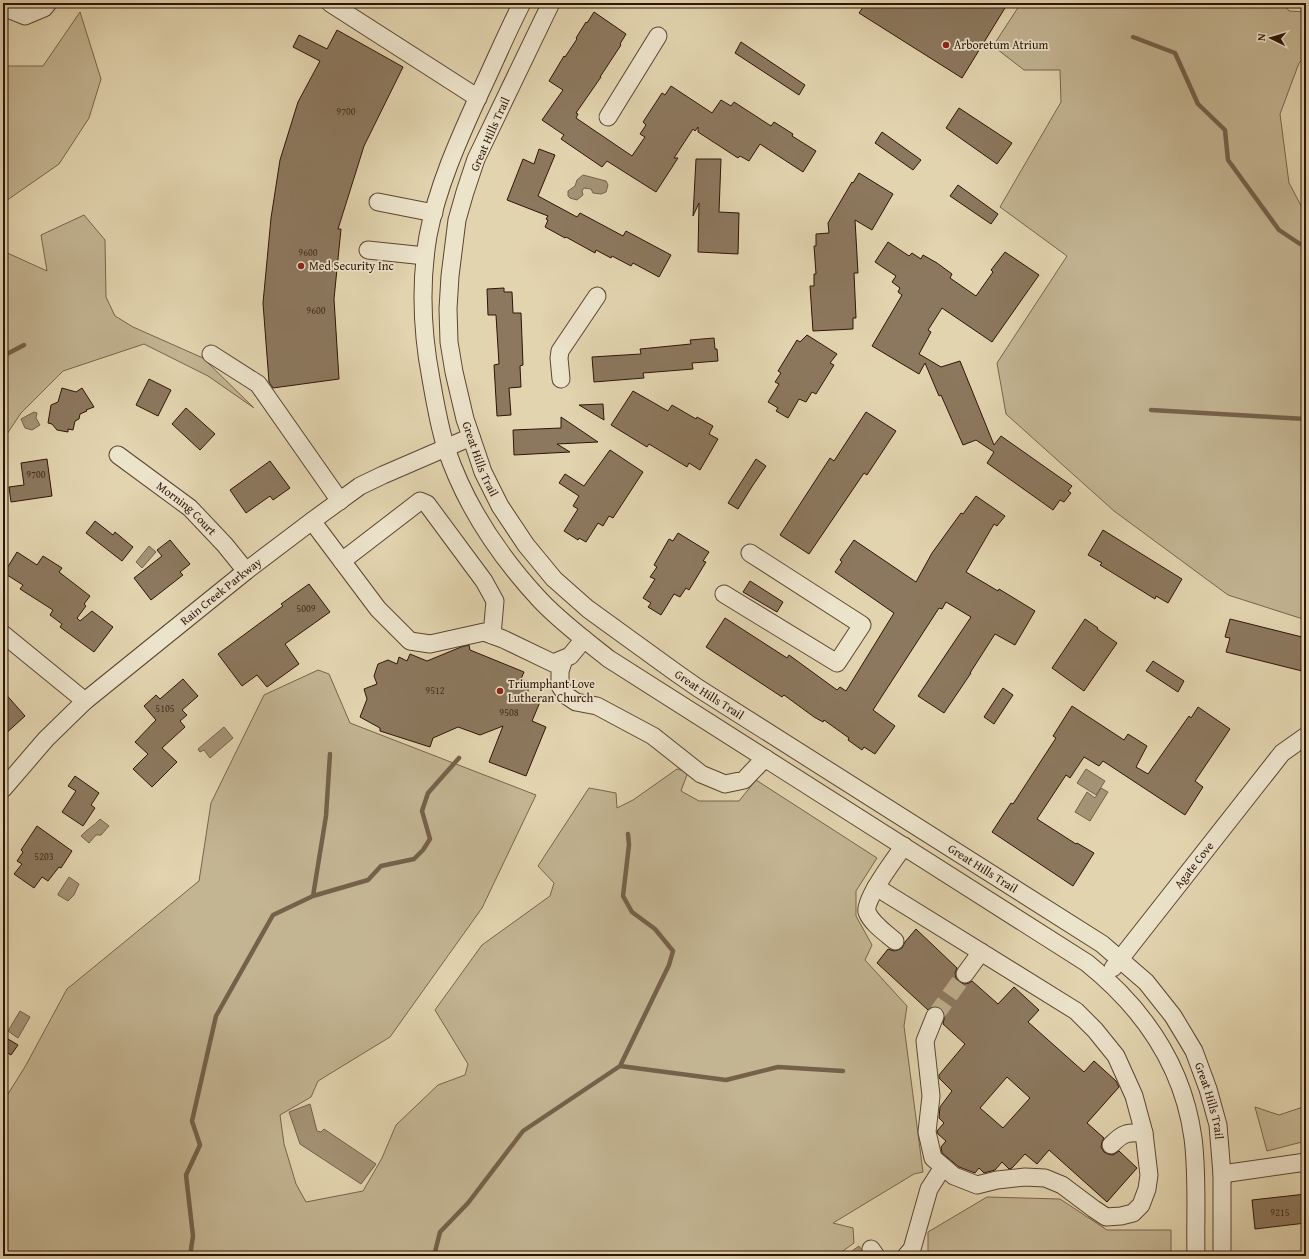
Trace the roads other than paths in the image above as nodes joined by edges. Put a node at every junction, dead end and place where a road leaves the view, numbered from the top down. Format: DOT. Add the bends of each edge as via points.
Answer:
graph roads {
  1 [pos="48,3"];
  2 [pos="330,3"];
  3 [pos="522,3"];
  4 [pos="551,3"];
  5 [pos="3,7"];
  6 [pos="658,36"];
  7 [pos="478,98"];
  8 [pos="608,117"];
  9 [pos="378,202"];
  10 [pos="434,213"];
  11 [pos="429,234"];
  12 [pos="454,238"];
  13 [pos="368,250"];
  14 [pos="425,256"];
  15 [pos="597,296"];
  16 [pos="211,354"];
  17 [pos="561,379"];
  18 [pos="471,436"];
  19 [pos="446,447"];
  20 [pos="118,455"];
  21 [pos="340,501"];
  22 [pos="312,521"];
  23 [pos="750,553"];
  24 [pos="342,561"];
  25 [pos="246,571"];
  26 [pos="724,594"];
  27 [pos="3,634"];
  28 [pos="492,635"];
  29 [pos="584,639"];
  30 [pos="564,659"];
  31 [pos="85,701"];
  32 [pos="1306,736"];
  33 [pos="765,758"];
  34 [pos="3,789"];
  35 [pos="904,846"];
  36 [pos="876,887"];
  37 [pos="895,941"];
  38 [pos="981,952"];
  39 [pos="1120,959"];
  40 [pos="964,974"];
  41 [pos="1106,978"];
  42 [pos="935,1016"];
  43 [pos="1144,1133"];
  44 [pos="1111,1145"];
  45 [pos="1306,1162"];
  46 [pos="943,1166"];
  47 [pos="1222,1174"];
  48 [pos="906,1256"];
  49 [pos="1196,1256"];
  50 [pos="1222,1256"];
  1 -- 5 [label="street" via="44,8 25,16"];
  2 -- 7 [label="street"];
  3 -- 7 [label="street, Great Hills Trail"];
  4 -- 12 [label="street, Great Hills Trail" via="476,160"];
  6 -- 8 [label="street"];
  7 -- 10 [label="street, Great Hills Trail" via="455,151"];
  9 -- 10 [label="street"];
  10 -- 11 [label="street, Great Hills Trail"];
  11 -- 12 [label="street"];
  11 -- 14 [label="street, Great Hills Trail"];
  12 -- 18 [label="street, Great Hills Trail" via="448,308 449,342"];
  13 -- 14 [label="street"];
  14 -- 19 [label="street, Great Hills Trail" via="423,326 432,385"];
  15 -- 17 [label="street" via="560,351"];
  16 -- 21 [label="street" via="258,384"];
  18 -- 19 [label="street, Rain Creek Parkway"];
  18 -- 39 [label="street, Great Hills Trail" via="483,472 500,506 526,545 554,579 588,608 698,688 1102,944"];
  19 -- 21 [label="street, Rain Creek Parkway" via="383,474 360,486"];
  19 -- 29 [label="street, Great Hills Trail" via="462,487 483,527 513,568 542,601"];
  20 -- 25 [label="street, Morning Court" via="190,508 225,544"];
  21 -- 22 [label="street, Rain Creek Parkway"];
  22 -- 24 [label="street"];
  22 -- 25 [label="street, Rain Creek Parkway"];
  23 -- 26 [label="street" via="862,625 837,663"];
  24 -- 28 [label="street" via="378,609 410,642 430,644 484,632"];
  24 -- 28 [label="street" via="420,501 427,504 484,582 495,602"];
  25 -- 31 [label="street, Rain Creek Parkway"];
  27 -- 31 [label="street"];
  28 -- 30 [label="street" via="553,663"];
  29 -- 30 [label="street" via="570,656"];
  29 -- 33 [label="street, Great Hills Trail" via="608,659"];
  30 -- 33 [label="street" via="560,671 560,686 567,696 576,702 597,706 653,736 701,774 725,784 744,780"];
  31 -- 34 [label="street, Rain Creek Parkway" via="46,739"];
  32 -- 39 [label="street, Agate Cove" via="1282,753"];
  33 -- 35 [label="street, Great Hills Trail"];
  35 -- 36 [label="street"];
  35 -- 41 [label="street, Great Hills Trail" via="1087,963"];
  36 -- 37 [label="street" via="867,903 867,911 873,921"];
  36 -- 38 [label="street"];
  38 -- 40 [label="street"];
  38 -- 43 [label="street" via="1076,1011 1096,1030 1116,1056 1134,1096"];
  39 -- 41 [label="street, Agate Cove"];
  39 -- 47 [label="street, Great Hills Trail" via="1151,987 1173,1016 1194,1052 1218,1125"];
  41 -- 49 [label="street, Great Hills Trail" via="1151,1028 1180,1086 1193,1138"];
  42 -- 46 [label="street" via="925,1041 931,1096 926,1132 934,1158"];
  43 -- 44 [label="street" via="1130,1132"];
  43 -- 46 [label="street" via="1148,1189 1141,1205 1133,1213 1121,1216 1106,1217 1062,1185 1045,1178 1025,1177 977,1185 954,1176"];
  45 -- 47 [label="street"];
  46 -- 48 [label="street" via="929,1189 912,1249"];
  47 -- 50 [label="street, Great Hills Trail"];
}
